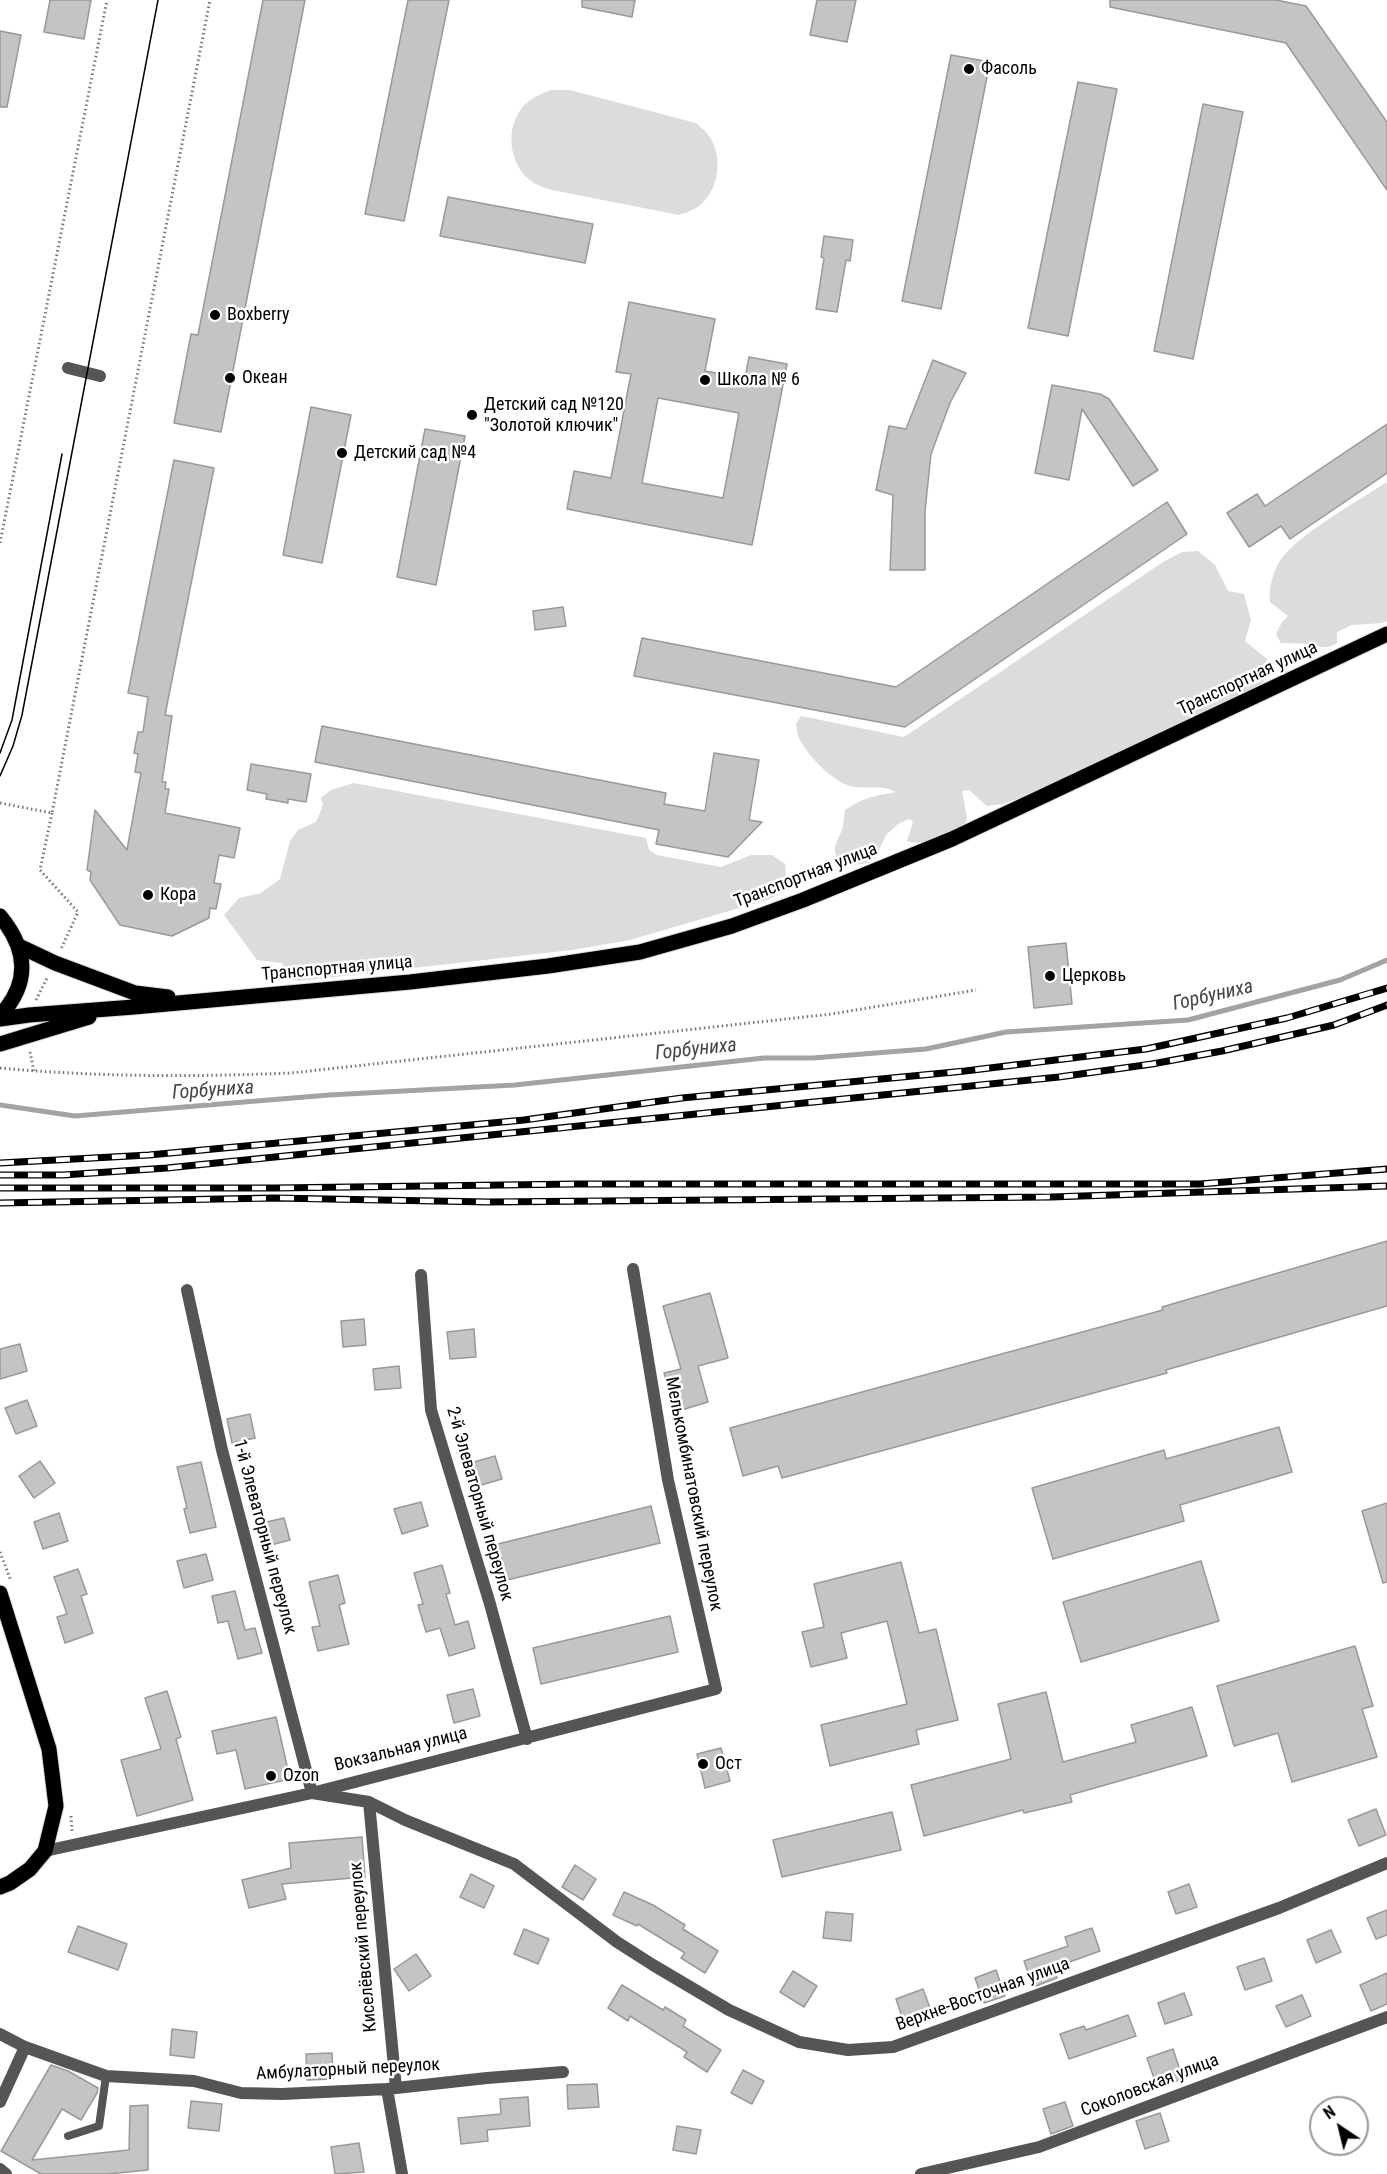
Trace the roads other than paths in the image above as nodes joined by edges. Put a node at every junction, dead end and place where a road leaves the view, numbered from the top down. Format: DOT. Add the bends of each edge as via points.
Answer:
graph roads {
  1 [pos="68,368"];
  2 [pos="100,376"];
  3 [pos="1387,634"];
  4 [pos="0,916"];
  5 [pos="19,946"];
  6 [pos="195,1000"];
  7 [pos="134,1007"];
  8 [pos="0,1018"];
  9 [pos="0,1044"];
  10 [pos="633,1269"];
  11 [pos="421,1275"];
  12 [pos="187,1290"];
  13 [pos="0,1593"];
  14 [pos="716,1689"];
  15 [pos="527,1738"];
  16 [pos="312,1792"];
  17 [pos="369,1802"];
  18 [pos="45,1851"];
  19 [pos="1387,1863"];
  20 [pos="0,1887"];
  21 [pos="1387,2017"];
  22 [pos="0,2034"];
  23 [pos="26,2047"];
  24 [pos="563,2072"];
  25 [pos="106,2076"];
  26 [pos="392,2089"];
  27 [pos="0,2102"];
  28 [pos="68,2136"];
  29 [pos="0,2169"];
  30 [pos="6,2174"];
  31 [pos="402,2174"];
  32 [pos="921,2174"];
  1 -- 2 [label="street"];
  3 -- 6 [label="main road, Транспортная улица" via="952,839 732,926 640,952 548,966"];
  4 -- 5 [label="main road"];
  5 -- 6 [label="main road" via="135,993"];
  5 -- 8 [label="main road" via="19,986"];
  6 -- 7 [label="main road"];
  7 -- 8 [label="main road"];
  7 -- 9 [label="main road"];
  10 -- 14 [label="street, Мелькомбинатовский переулок" via="668,1480"];
  11 -- 15 [label="street, 2-й Элеваторный переулок" via="431,1410"];
  12 -- 16 [label="street, 1-й Элеваторный переулок" via="222,1450"];
  13 -- 18 [label="main road" via="49,1749 56,1806"];
  14 -- 15 [label="street, Вокзальная улица"];
  15 -- 16 [label="street, Вокзальная улица"];
  16 -- 17 [label="street, Верхне-Восточная улица"];
  16 -- 18 [label="street, Вокзальная улица"];
  17 -- 19 [label="street, Верхне-Восточная улица" via="514,1864 617,1942 729,2010 800,2042 848,2050 893,2047 1279,1908"];
  17 -- 26 [label="street, Киселёвский переулок"];
  18 -- 20 [label="main road" via="30,1869"];
  21 -- 32 [label="street, Соколовская улица" via="1039,2147"];
  22 -- 23 [label="street, Амбулаторный переулок"];
  23 -- 25 [label="street, Амбулаторный переулок"];
  23 -- 27 [label="street"];
  24 -- 26 [label="street, Амбулаторный переулок"];
  25 -- 26 [label="street, Амбулаторный переулок" via="194,2081 241,2093"];
  25 -- 28 [label="lane" via="99,2126"];
  26 -- 31 [label="street, Киселёвский переулок"];
  29 -- 30 [label="street"];
}
